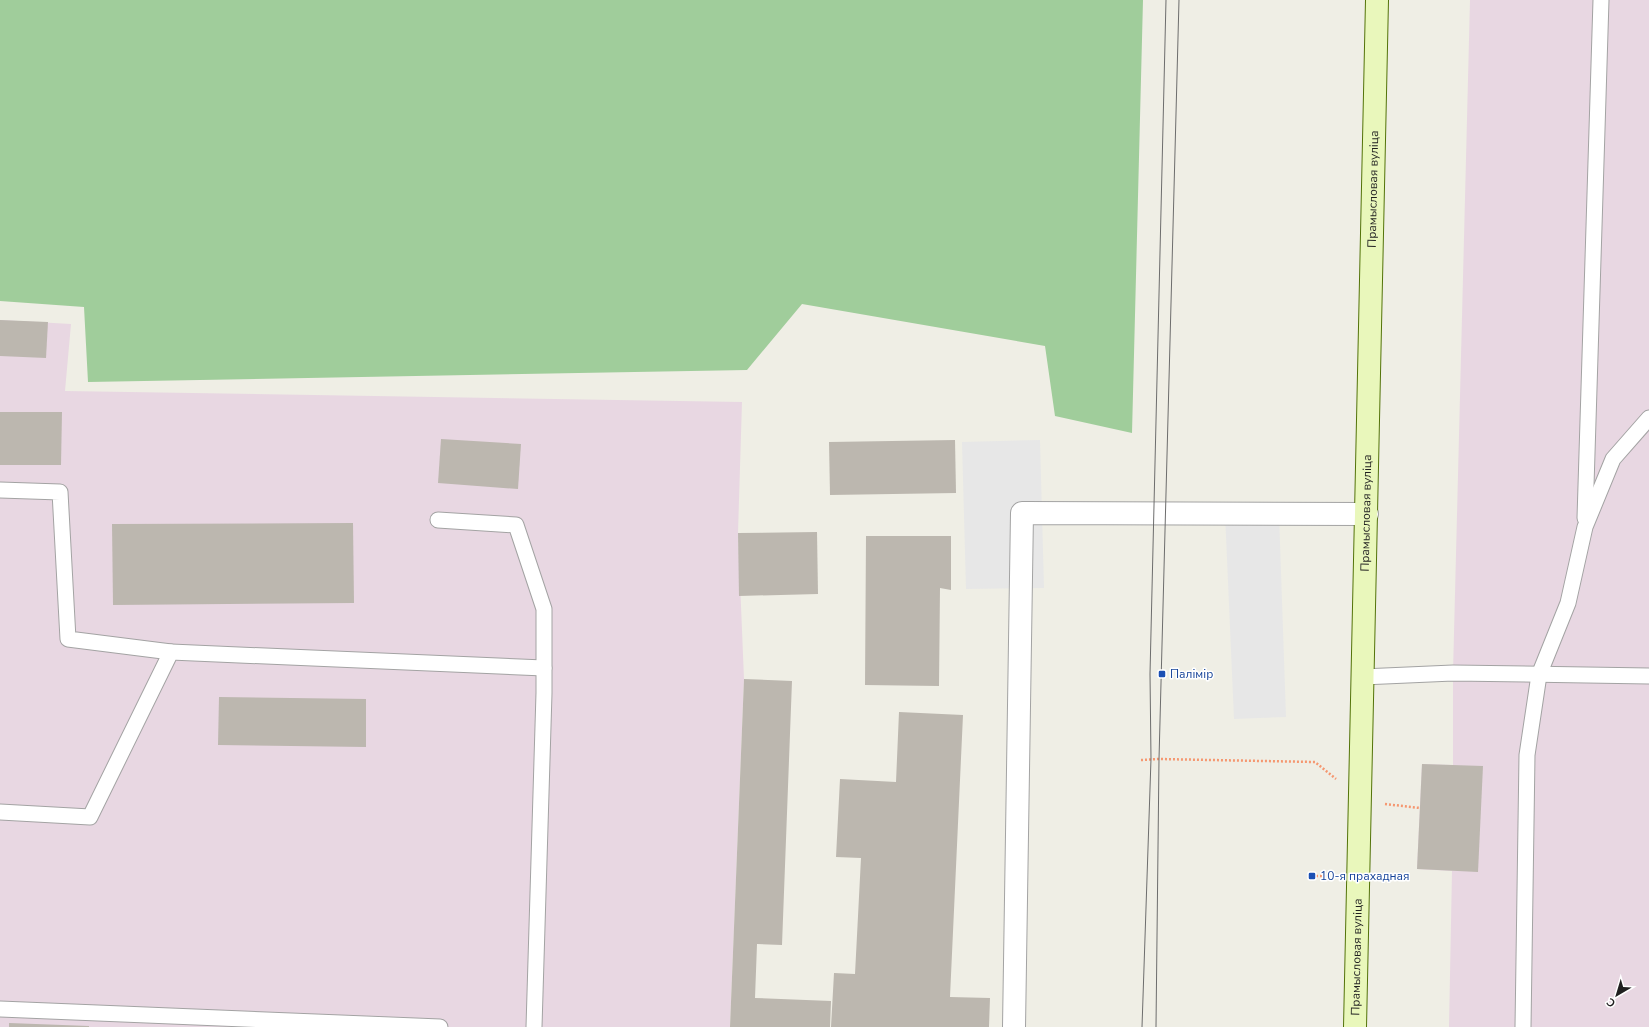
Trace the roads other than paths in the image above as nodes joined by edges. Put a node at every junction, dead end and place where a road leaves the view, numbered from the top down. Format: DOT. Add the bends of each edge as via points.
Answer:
graph roads {
  1 [pos="1377,0"];
  2 [pos="1601,0"];
  3 [pos="1649,418"];
  4 [pos="0,490"];
  5 [pos="1367,514"];
  6 [pos="438,520"];
  7 [pos="1585,527"];
  8 [pos="170,652"];
  9 [pos="544,668"];
  10 [pos="1540,675"];
  11 [pos="1649,676"];
  12 [pos="1362,677"];
  13 [pos="0,812"];
  14 [pos="0,1010"];
  15 [pos="440,1027"];
  16 [pos="534,1027"];
  17 [pos="1014,1027"];
  18 [pos="1356,1027"];
  19 [pos="1523,1027"];
  1 -- 5 [label="main road, Прамысловая вуліца"];
  2 -- 7 [label="lane"];
  3 -- 7 [label="lane" via="1613,459"];
  4 -- 8 [label="lane" via="60,492 68,639"];
  5 -- 12 [label="main road, Прамысловая вуліца"];
  5 -- 17 [label="street" via="1022,513"];
  6 -- 9 [label="lane" via="516,524 544,609"];
  7 -- 10 [label="lane" via="1568,603"];
  8 -- 9 [label="lane"];
  8 -- 13 [label="lane" via="90,817"];
  9 -- 16 [label="lane"];
  10 -- 11 [label="lane"];
  10 -- 12 [label="lane" via="1453,673"];
  10 -- 19 [label="lane" via="1527,755"];
  12 -- 18 [label="main road, Прамысловая вуліца"];
  14 -- 15 [label="lane"];
}
